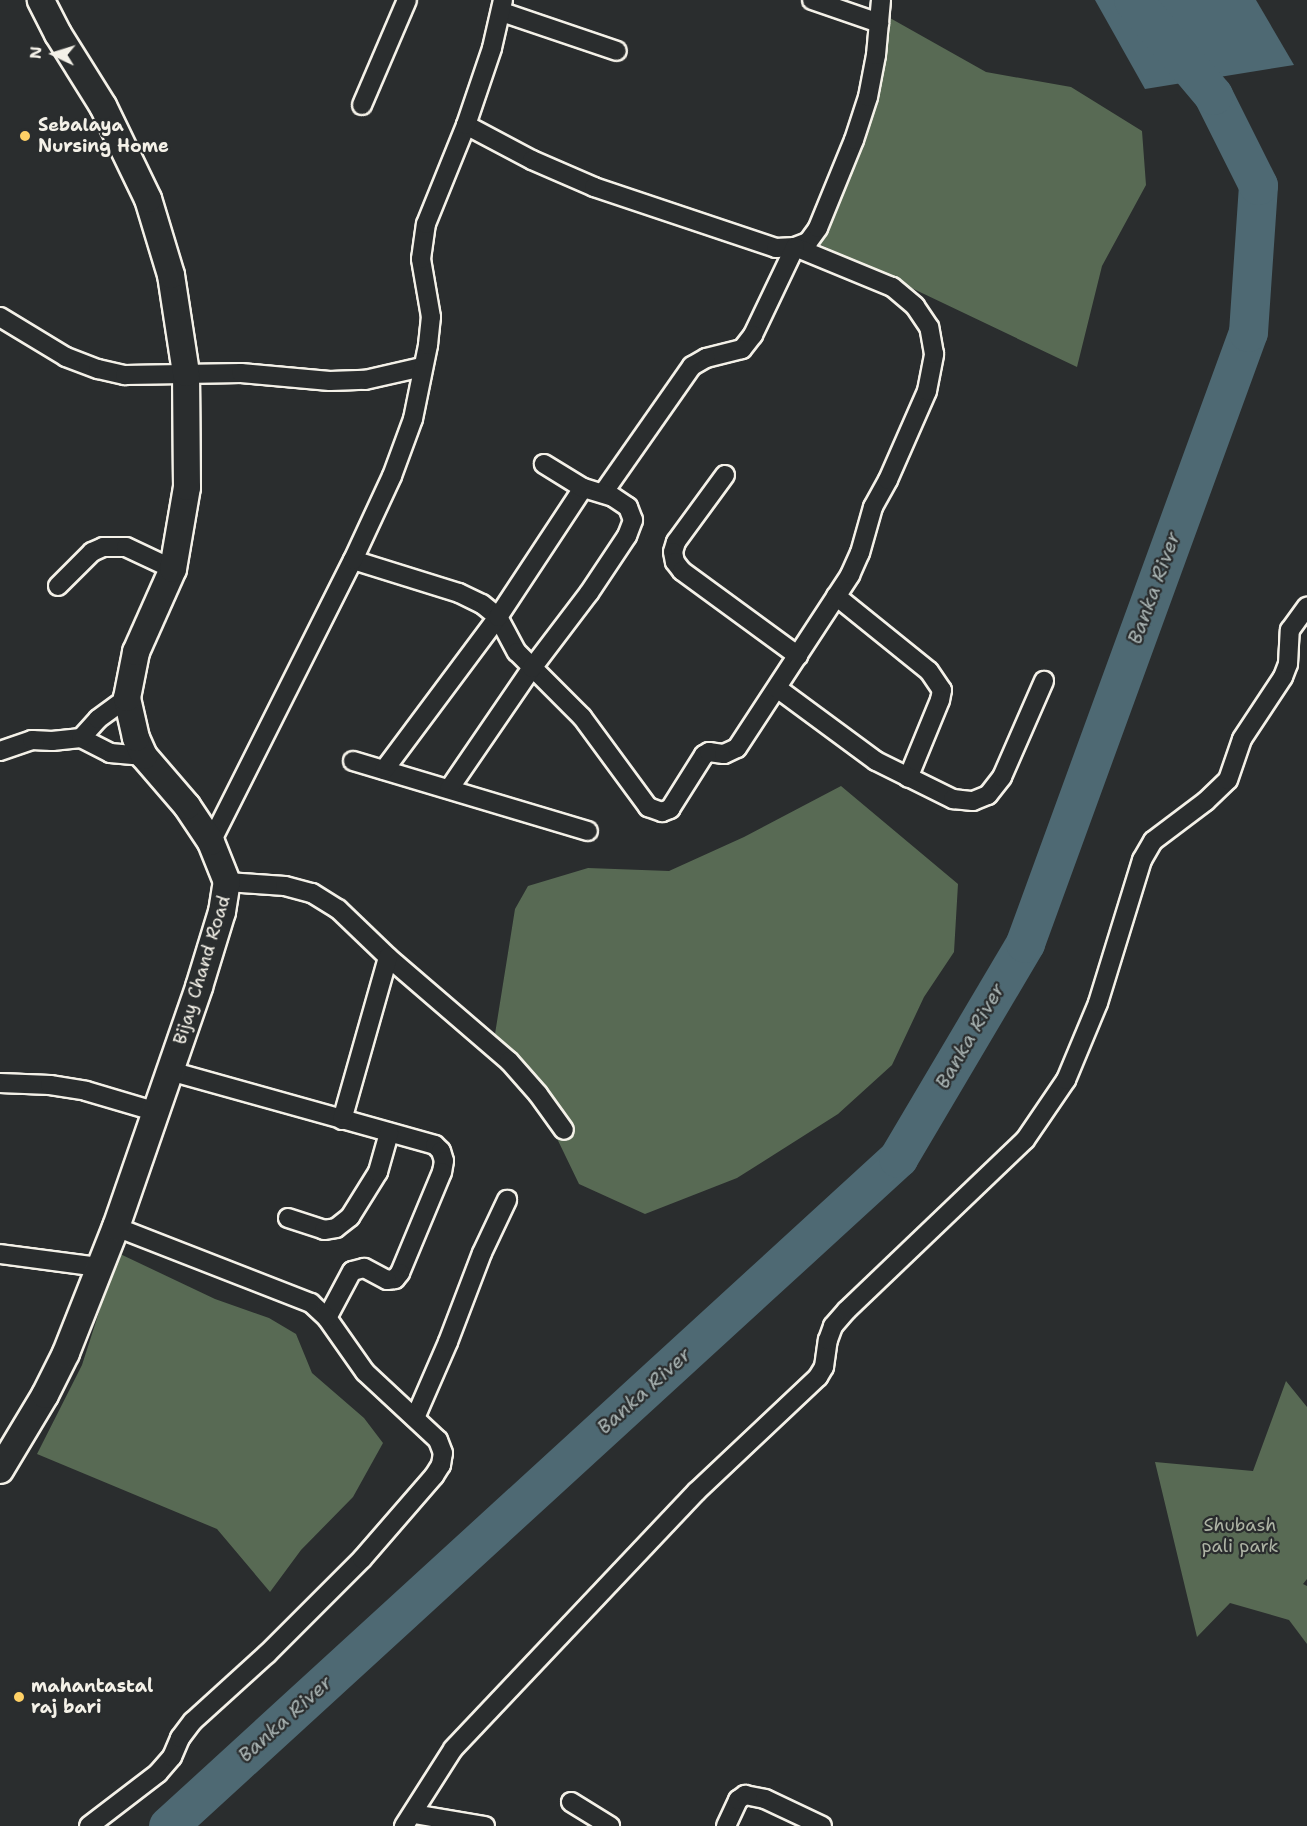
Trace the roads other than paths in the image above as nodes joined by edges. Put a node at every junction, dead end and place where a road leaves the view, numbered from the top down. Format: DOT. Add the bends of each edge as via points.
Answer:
graph roads {
  1 [pos="41,0"];
  2 [pos="407,0"];
  3 [pos="812,0"];
  4 [pos="881,0"];
  5 [pos="502,6"];
  6 [pos="879,23"];
  7 [pos="617,51"];
  8 [pos="362,105"];
  9 [pos="466,125"];
  10 [pos="795,247"];
  11 [pos="0,316"];
  12 [pos="422,367"];
  13 [pos="186,373"];
  14 [pos="544,464"];
  15 [pos="725,475"];
  16 [pos="583,488"];
  17 [pos="603,493"];
  18 [pos="353,560"];
  19 [pos="173,569"];
  20 [pos="58,586"];
  21 [pos="836,596"];
  22 [pos="1307,607"];
  23 [pos="498,617"];
  24 [pos="798,656"];
  25 [pos="532,668"];
  26 [pos="1044,681"];
  27 [pos="777,688"];
  28 [pos="127,698"];
  29 [pos="81,738"];
  30 [pos="0,751"];
  31 [pos="144,756"];
  32 [pos="353,761"];
  33 [pos="384,770"];
  34 [pos="908,778"];
  35 [pos="449,789"];
  36 [pos="588,831"];
  37 [pos="211,842"];
  38 [pos="227,882"];
  39 [pos="388,957"];
  40 [pos="170,1071"];
  41 [pos="0,1083"];
  42 [pos="154,1111"];
  43 [pos="342,1120"];
  44 [pos="564,1130"];
  45 [pos="389,1134"];
  46 [pos="507,1200"];
  47 [pos="288,1218"];
  48 [pos="116,1227"];
  49 [pos="0,1254"];
  50 [pos="99,1268"];
  51 [pos="327,1318"];
  52 [pos="415,1419"];
  53 [pos="0,1470"];
  54 [pos="571,1802"];
  55 [pos="409,1820"];
  56 [pos="89,1826"];
  57 [pos="485,1826"];
  58 [pos="610,1826"];
  59 [pos="726,1826"];
  60 [pos="822,1826"];
  1 -- 13 [label="main road, Bijay Chand Road" via="103,106 148,199 171,275"];
  2 -- 8 [label="street"];
  3 -- 6 [label="street"];
  4 -- 6 [label="street"];
  5 -- 7 [label="street"];
  5 -- 9 [label="street"];
  6 -- 10 [label="street" via="868,97 854,140 818,228 808,242"];
  9 -- 10 [label="street" via="532,160 604,190 776,248"];
  9 -- 12 [label="street" via="426,224 421,259 431,317"];
  10 -- 17 [label="street" via="753,335 742,349 706,358 692,366"];
  10 -- 21 [label="street" via="892,287 915,306 929,327 934,354 919,414 873,507 853,568"];
  11 -- 13 [label="street" via="66,357 98,369 151,377"];
  12 -- 13 [label="street" via="365,380 330,381 242,373"];
  12 -- 18 [label="street" via="413,419"];
  13 -- 19 [label="main road, Bijay Chand Road" via="188,487"];
  14 -- 16 [label="street"];
  15 -- 24 [label="street" via="676,542 675,562"];
  16 -- 17 [label="street"];
  16 -- 23 [label="street"];
  17 -- 25 [label="street" via="628,507 633,520 627,536"];
  18 -- 23 [label="street" via="459,593"];
  18 -- 37 [label="street"];
  19 -- 20 [label="street" via="126,547 103,547 92,552"];
  19 -- 28 [label="main road, Bijay Chand Road" via="136,652"];
  21 -- 24 [label="street"];
  21 -- 34 [label="street" via="929,671 942,690"];
  22 -- 55 [label="street" via="1290,630 1283,676 1242,740 1228,780 1153,841 1142,860 1098,1003 1066,1080 1025,1140 847,1310 833,1326 818,1377 696,1492 453,1749"];
  23 -- 25 [label="street" via="517,652"];
  23 -- 33 [label="street"];
  24 -- 27 [label="street"];
  25 -- 27 [label="street" via="582,717 655,812 670,808 704,755 724,754 737,748"];
  25 -- 35 [label="street"];
  26 -- 34 [label="street" via="1002,777 988,795 973,801 953,799"];
  27 -- 34 [label="street" via="838,735"];
  28 -- 29 [label="street" via="98,719"];
  28 -- 31 [label="main road, Bijay Chand Road"];
  29 -- 30 [label="street" via="32,740"];
  29 -- 31 [label="street" via="110,753"];
  31 -- 37 [label="main road, Bijay Chand Road" via="188,806"];
  32 -- 33 [label="street"];
  33 -- 35 [label="street"];
  35 -- 36 [label="street"];
  37 -- 38 [label="main road, Bijay Chand Road"];
  38 -- 39 [label="street" via="285,886 312,893 338,909"];
  38 -- 40 [label="main road, Bijay Chand Road" via="222,912"];
  39 -- 43 [label="street"];
  39 -- 44 [label="street" via="509,1061"];
  40 -- 42 [label="main road, Bijay Chand Road"];
  40 -- 43 [label="street"];
  41 -- 42 [label="street" via="86,1091"];
  42 -- 48 [label="main road, Bijay Chand Road"];
  43 -- 45 [label="street"];
  45 -- 47 [label="street" via="378,1172 350,1217 336,1228 324,1230"];
  45 -- 51 [label="street" via="435,1145 444,1161 442,1172 400,1273 387,1280 364,1268 352,1270"];
  46 -- 52 [label="street"];
  48 -- 50 [label="main road, Bijay Chand Road"];
  48 -- 51 [label="street" via="287,1292 311,1303"];
  49 -- 50 [label="street"];
  50 -- 53 [label="main road, Bijay Chand Road" via="66,1353"];
  51 -- 52 [label="street" via="366,1372"];
  52 -- 56 [label="street" via="438,1440 443,1453 434,1476 362,1559 193,1721 158,1773"];
  54 -- 58 [label="street"];
  55 -- 57 [label="street"];
  59 -- 60 [label="street" via="738,1800 745,1795 765,1799"];
}
